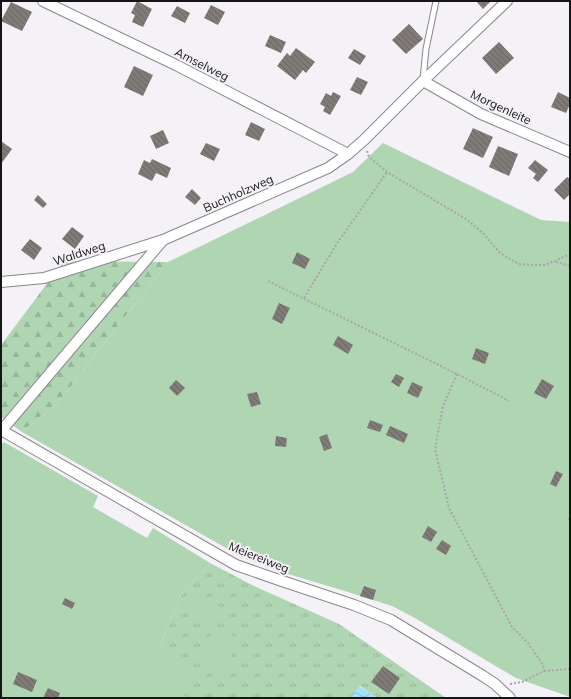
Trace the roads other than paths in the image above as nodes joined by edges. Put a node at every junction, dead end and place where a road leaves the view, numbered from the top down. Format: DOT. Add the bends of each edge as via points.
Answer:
graph roads {
  1 [pos="43,1"];
  2 [pos="436,1"];
  3 [pos="507,1"];
  4 [pos="423,81"];
  5 [pos="570,152"];
  6 [pos="348,154"];
  7 [pos="163,240"];
  8 [pos="1,282"];
  9 [pos="1,430"];
  10 [pos="510,698"];
  1 -- 6 [label="street, Amselweg" via="176,65"];
  2 -- 4 [label="lane" via="426,48"];
  3 -- 4 [label="street, Buchholzweg"];
  4 -- 5 [label="street, Morgenleite" via="481,114"];
  4 -- 6 [label="street, Buchholzweg"];
  6 -- 7 [label="street, Buchholzweg" via="328,168"];
  7 -- 8 [label="street, Waldweg" via="44,278"];
  7 -- 9 [label="street, Buchholzweg"];
  9 -- 10 [label="street, Meiereiweg" via="236,565 391,620 495,684"];
}
